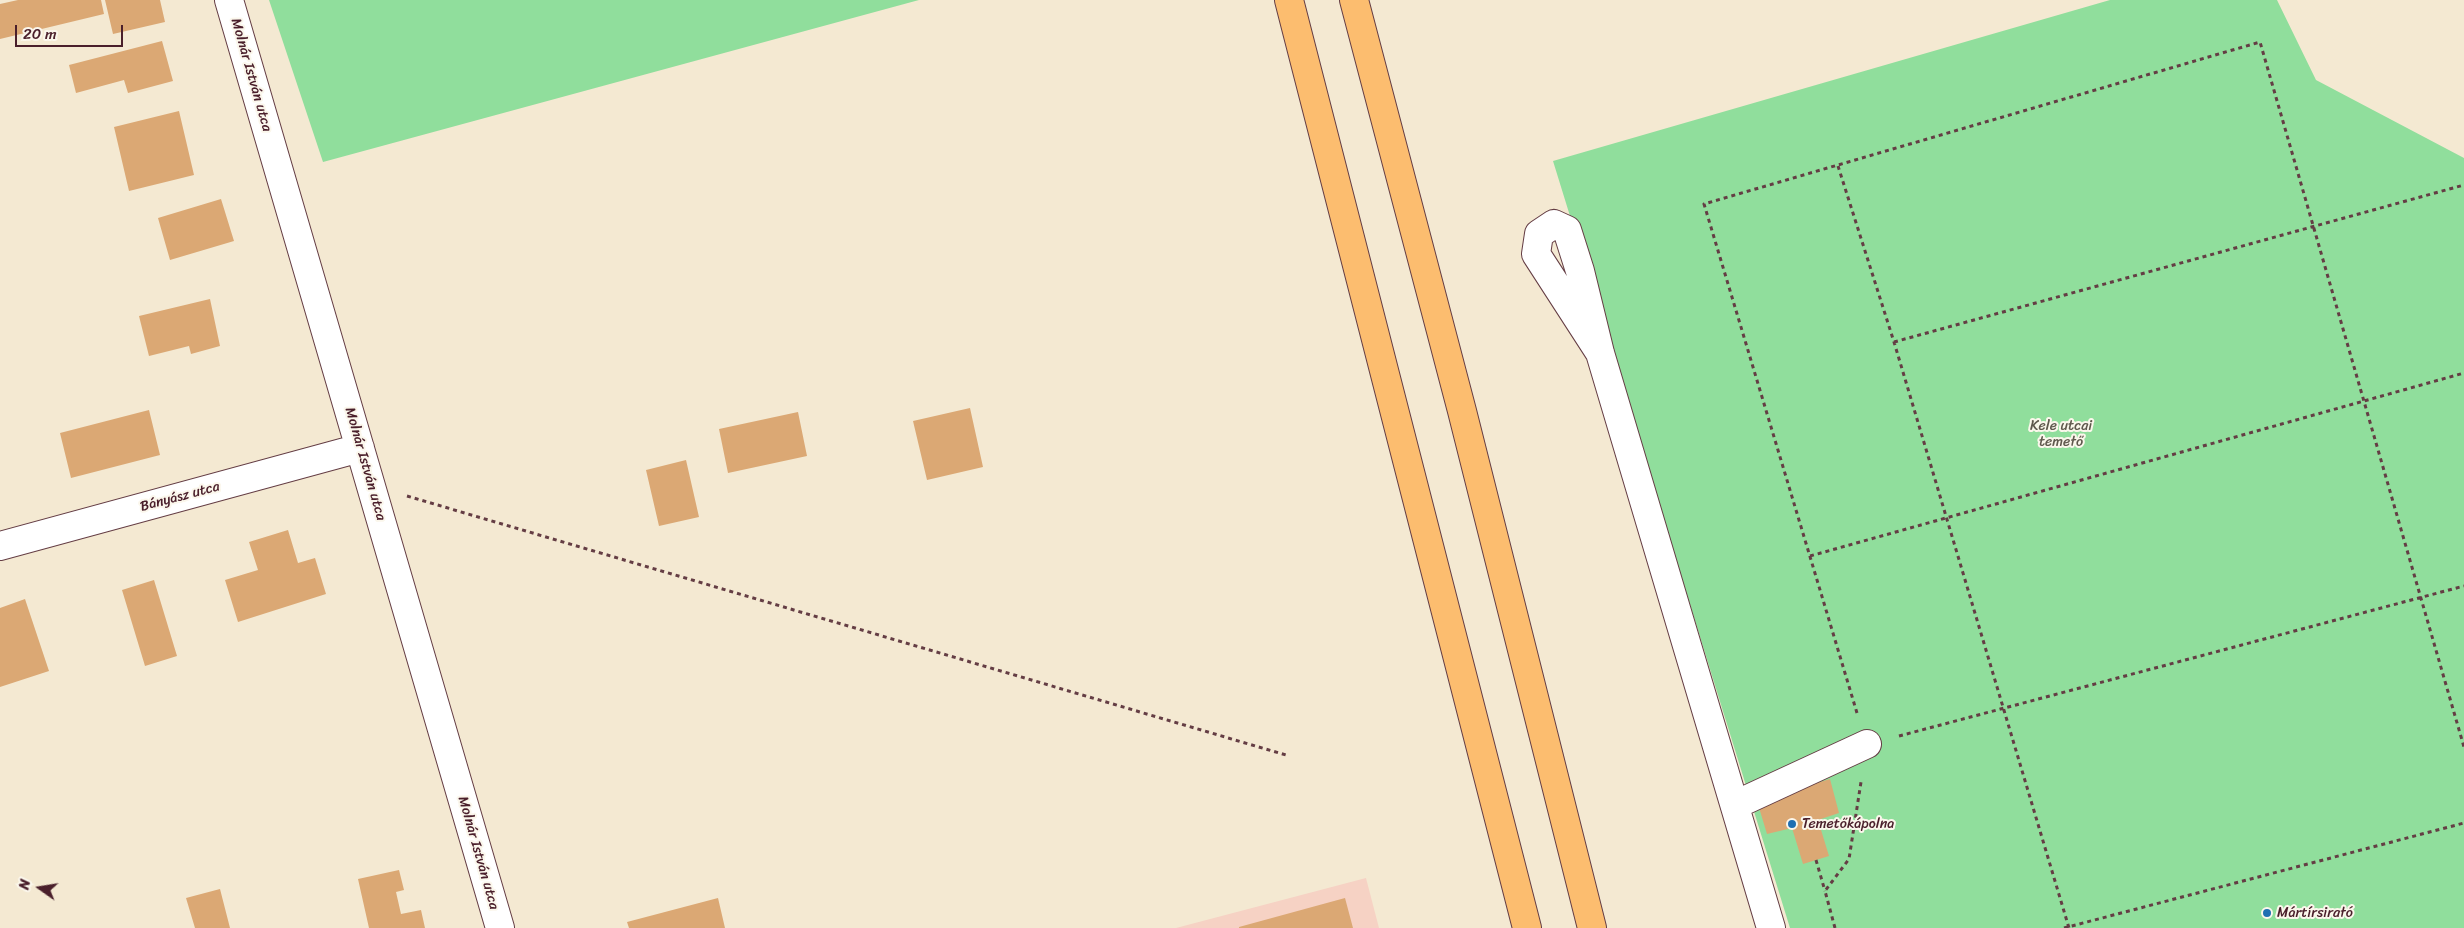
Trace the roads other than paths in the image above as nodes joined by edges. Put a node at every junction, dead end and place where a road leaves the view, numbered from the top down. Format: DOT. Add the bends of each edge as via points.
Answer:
graph roads {
  1 [pos="229,0"];
  2 [pos="1289,0"];
  3 [pos="1354,0"];
  4 [pos="1600,353"];
  5 [pos="360,448"];
  6 [pos="0,546"];
  7 [pos="1867,744"];
  8 [pos="1735,805"];
  9 [pos="500,928"];
  10 [pos="1527,928"];
  11 [pos="1592,928"];
  12 [pos="1771,928"];
  1 -- 5 [label="street, Molnár István utca"];
  2 -- 10 [label="highway"];
  3 -- 11 [label="highway"];
  4 -- 8 [label="street"];
  5 -- 6 [label="street, Bányász utca"];
  5 -- 9 [label="street, Molnár István utca"];
  7 -- 8 [label="street"];
  8 -- 12 [label="street"];
}
